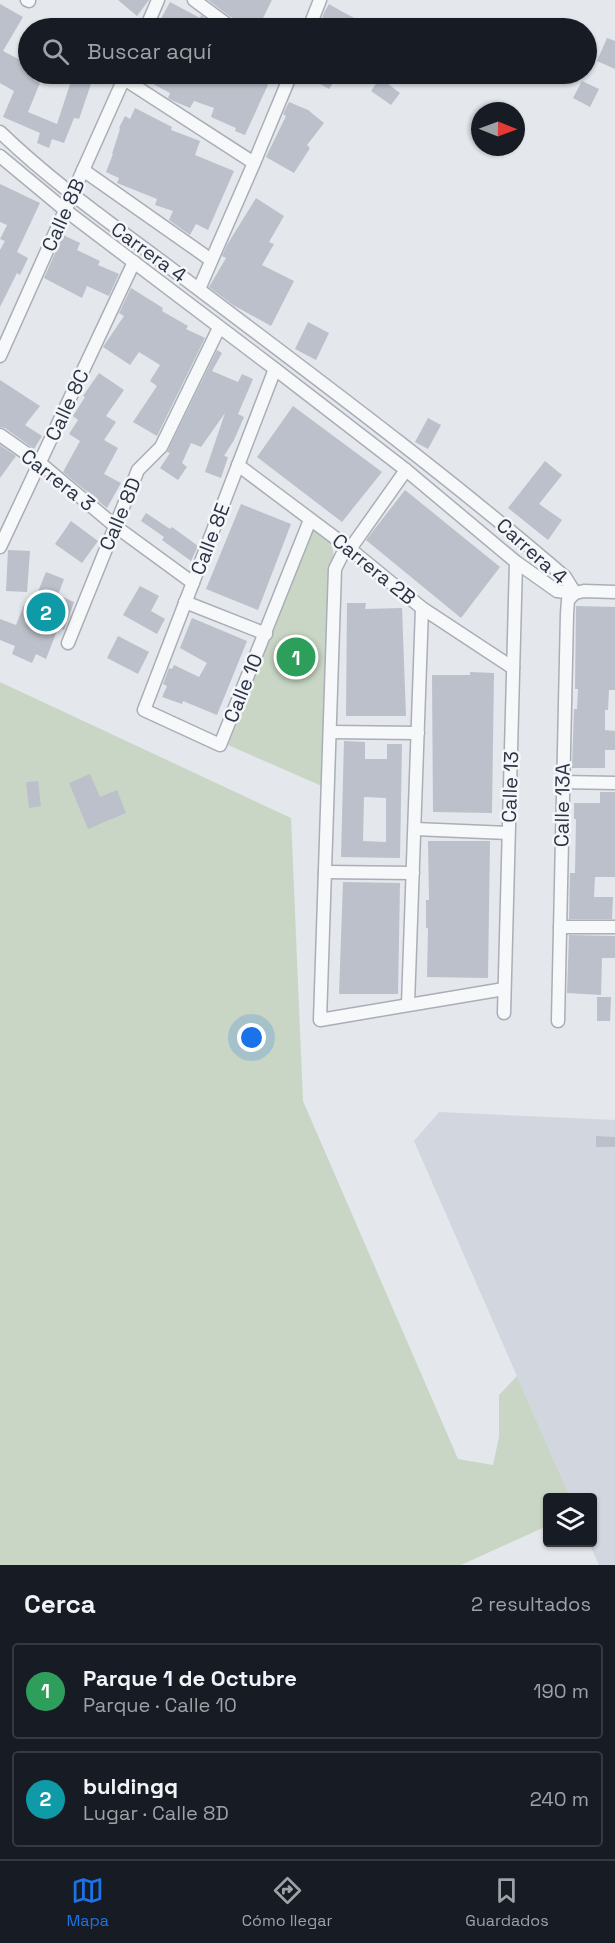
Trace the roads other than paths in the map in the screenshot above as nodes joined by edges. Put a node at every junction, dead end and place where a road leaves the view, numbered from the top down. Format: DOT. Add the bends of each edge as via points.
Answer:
graph roads {
  1 [pos="158,0"];
  2 [pos="194,0"];
  3 [pos="320,0"];
  4 [pos="150,18"];
  5 [pos="218,18"];
  6 [pos="313,18"];
  7 [pos="121,84"];
  8 [pos="137,84"];
  9 [pos="286,84"];
  10 [pos="0,132"];
  11 [pos="0,156"];
  12 [pos="254,163"];
  13 [pos="83,170"];
  14 [pos="72,195"];
  15 [pos="65,210"];
  16 [pos="211,260"];
  17 [pos="135,262"];
  18 [pos="199,289"];
  19 [pos="219,328"];
  20 [pos="0,356"];
  21 [pos="275,369"];
  22 [pos="0,435"];
  23 [pos="40,463"];
  24 [pos="238,465"];
  25 [pos="406,470"];
  26 [pos="310,520"];
  27 [pos="115,526"];
  28 [pos="0,547"];
  29 [pos="350,549"];
  30 [pos="516,562"];
  31 [pos="193,583"];
  32 [pos="575,592"];
  33 [pos="615,592"];
  34 [pos="185,602"];
  35 [pos="422,608"];
  36 [pos="266,633"];
  37 [pos="68,643"];
  38 [pos="513,668"];
  39 [pos="144,710"];
  40 [pos="330,732"];
  41 [pos="418,733"];
  42 [pos="562,782"];
  43 [pos="615,783"];
  44 [pos="415,829"];
  45 [pos="508,832"];
  46 [pos="325,872"];
  47 [pos="413,873"];
  48 [pos="560,927"];
  49 [pos="615,927"];
  50 [pos="504,989"];
  51 [pos="408,1004"];
  52 [pos="504,1013"];
  53 [pos="558,1021"];
  1 -- 4 [label="street"];
  2 -- 5 [label="street"];
  3 -- 6 [label="street"];
  7 -- 13 [label="street, Calle 8B"];
  8 -- 12 [label="street"];
  9 -- 12 [label="street"];
  10 -- 14 [label="street, Carrera 4"];
  11 -- 15 [label="street, Carrera 4"];
  12 -- 16 [label="street"];
  13 -- 14 [label="street, Calle 8B"];
  13 -- 16 [label="street"];
  14 -- 15 [label="street, Calle 8B"];
  14 -- 18 [label="street, Carrera 4"];
  15 -- 17 [label="street, Carrera 4"];
  15 -- 20 [label="street, Calle 8B"];
  16 -- 18 [label="street"];
  17 -- 19 [label="street, Carrera 4"];
  17 -- 23 [label="street, Calle 8C"];
  18 -- 32 [label="street, Carrera 4" via="420,457 565,577"];
  19 -- 21 [label="street, Carrera 4"];
  19 -- 27 [label="street, Calle 8D" via="161,447 138,470"];
  21 -- 24 [label="street, Calle 8E"];
  21 -- 25 [label="street, Carrera 4"];
  22 -- 23 [label="street, Carrera 3"];
  23 -- 27 [label="street, Carrera 3"];
  23 -- 28 [label="street, Calle 8C"];
  24 -- 26 [label="street, Carrera 2B"];
  24 -- 31 [label="street, Calle 8E"];
  25 -- 29 [label="street"];
  25 -- 30 [label="street, Carrera 4"];
  26 -- 29 [label="street, Carrera 2B"];
  26 -- 36 [label="street, Calle 10"];
  27 -- 31 [label="street, Carrera 3"];
  27 -- 37 [label="street, Calle 8D"];
  29 -- 35 [label="street, Carrera 2B"];
  29 -- 40 [label="street" via="335,569"];
  30 -- 32 [label="street, Carrera 4" via="557,591"];
  30 -- 38 [label="street, Calle 13"];
  31 -- 34 [label="street, Calle 8E"];
  32 -- 33 [label="street"];
  32 -- 42 [label="street, Calle 13A" via="568,600 567,614"];
  34 -- 36 [label="street"];
  34 -- 39 [label="street, Calle 8E"];
  35 -- 38 [label="street, Carrera 2B"];
  35 -- 41 [label="street"];
  36 -- 39 [label="street, Calle 10" via="220,745"];
  38 -- 45 [label="street, Calle 13"];
  40 -- 41 [label="street"];
  40 -- 46 [label="street"];
  41 -- 44 [label="street"];
  42 -- 43 [label="street"];
  42 -- 48 [label="street, Calle 13A"];
  44 -- 45 [label="street"];
  44 -- 47 [label="street"];
  45 -- 50 [label="street, Calle 13"];
  46 -- 47 [label="street"];
  46 -- 51 [label="street" via="320,1020"];
  47 -- 51 [label="street"];
  48 -- 49 [label="street"];
  48 -- 53 [label="street, Calle 13A"];
  50 -- 51 [label="street"];
  50 -- 52 [label="street, Calle 13"];
}
